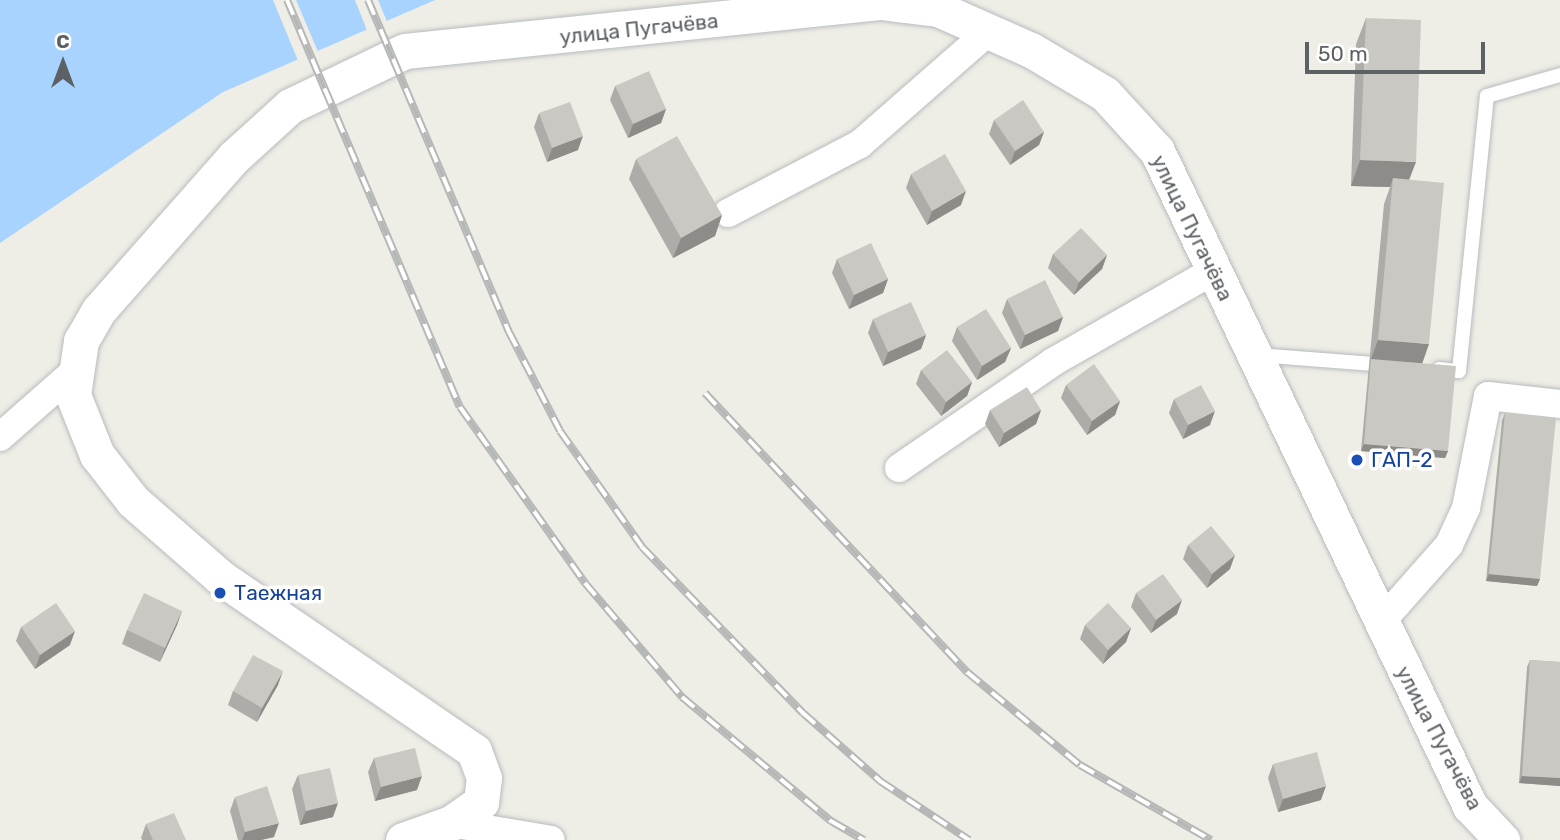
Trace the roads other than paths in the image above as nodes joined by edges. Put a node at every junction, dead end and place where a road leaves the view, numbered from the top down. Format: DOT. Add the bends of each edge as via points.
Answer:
graph roads {
  1 [pos="884,1"];
  2 [pos="988,32"];
  3 [pos="1560,75"];
  4 [pos="729,213"];
  5 [pos="1213,271"];
  6 [pos="1252,355"];
  7 [pos="74,372"];
  8 [pos="1560,404"];
  9 [pos="0,437"];
  10 [pos="899,468"];
  11 [pos="1380,623"];
  12 [pos="451,823"];
  13 [pos="403,840"];
  14 [pos="551,840"];
  15 [pos="1502,840"];
  1 -- 2 [label="street, улица Пугачёва" via="938,9"];
  1 -- 7 [label="street, улица Пугачёва" via="405,51 290,106 234,157 99,310"];
  2 -- 4 [label="street" via="860,144"];
  2 -- 5 [label="street, улица Пугачёва" via="1105,94 1157,151"];
  3 -- 6 [label="lane" via="1487,96 1460,371"];
  5 -- 6 [label="street, улица Пугачёва"];
  5 -- 10 [label="street" via="1053,362"];
  6 -- 11 [label="street, улица Пугачёва"];
  7 -- 9 [label="street"];
  7 -- 12 [label="street" via="80,423 133,501 220,577 474,751 484,778 481,802"];
  8 -- 11 [label="street" via="1488,396 1466,508 1449,545"];
  11 -- 15 [label="street, улица Пугачёва" via="1470,806"];
  12 -- 13 [label="street"];
  12 -- 14 [label="street"];
}
